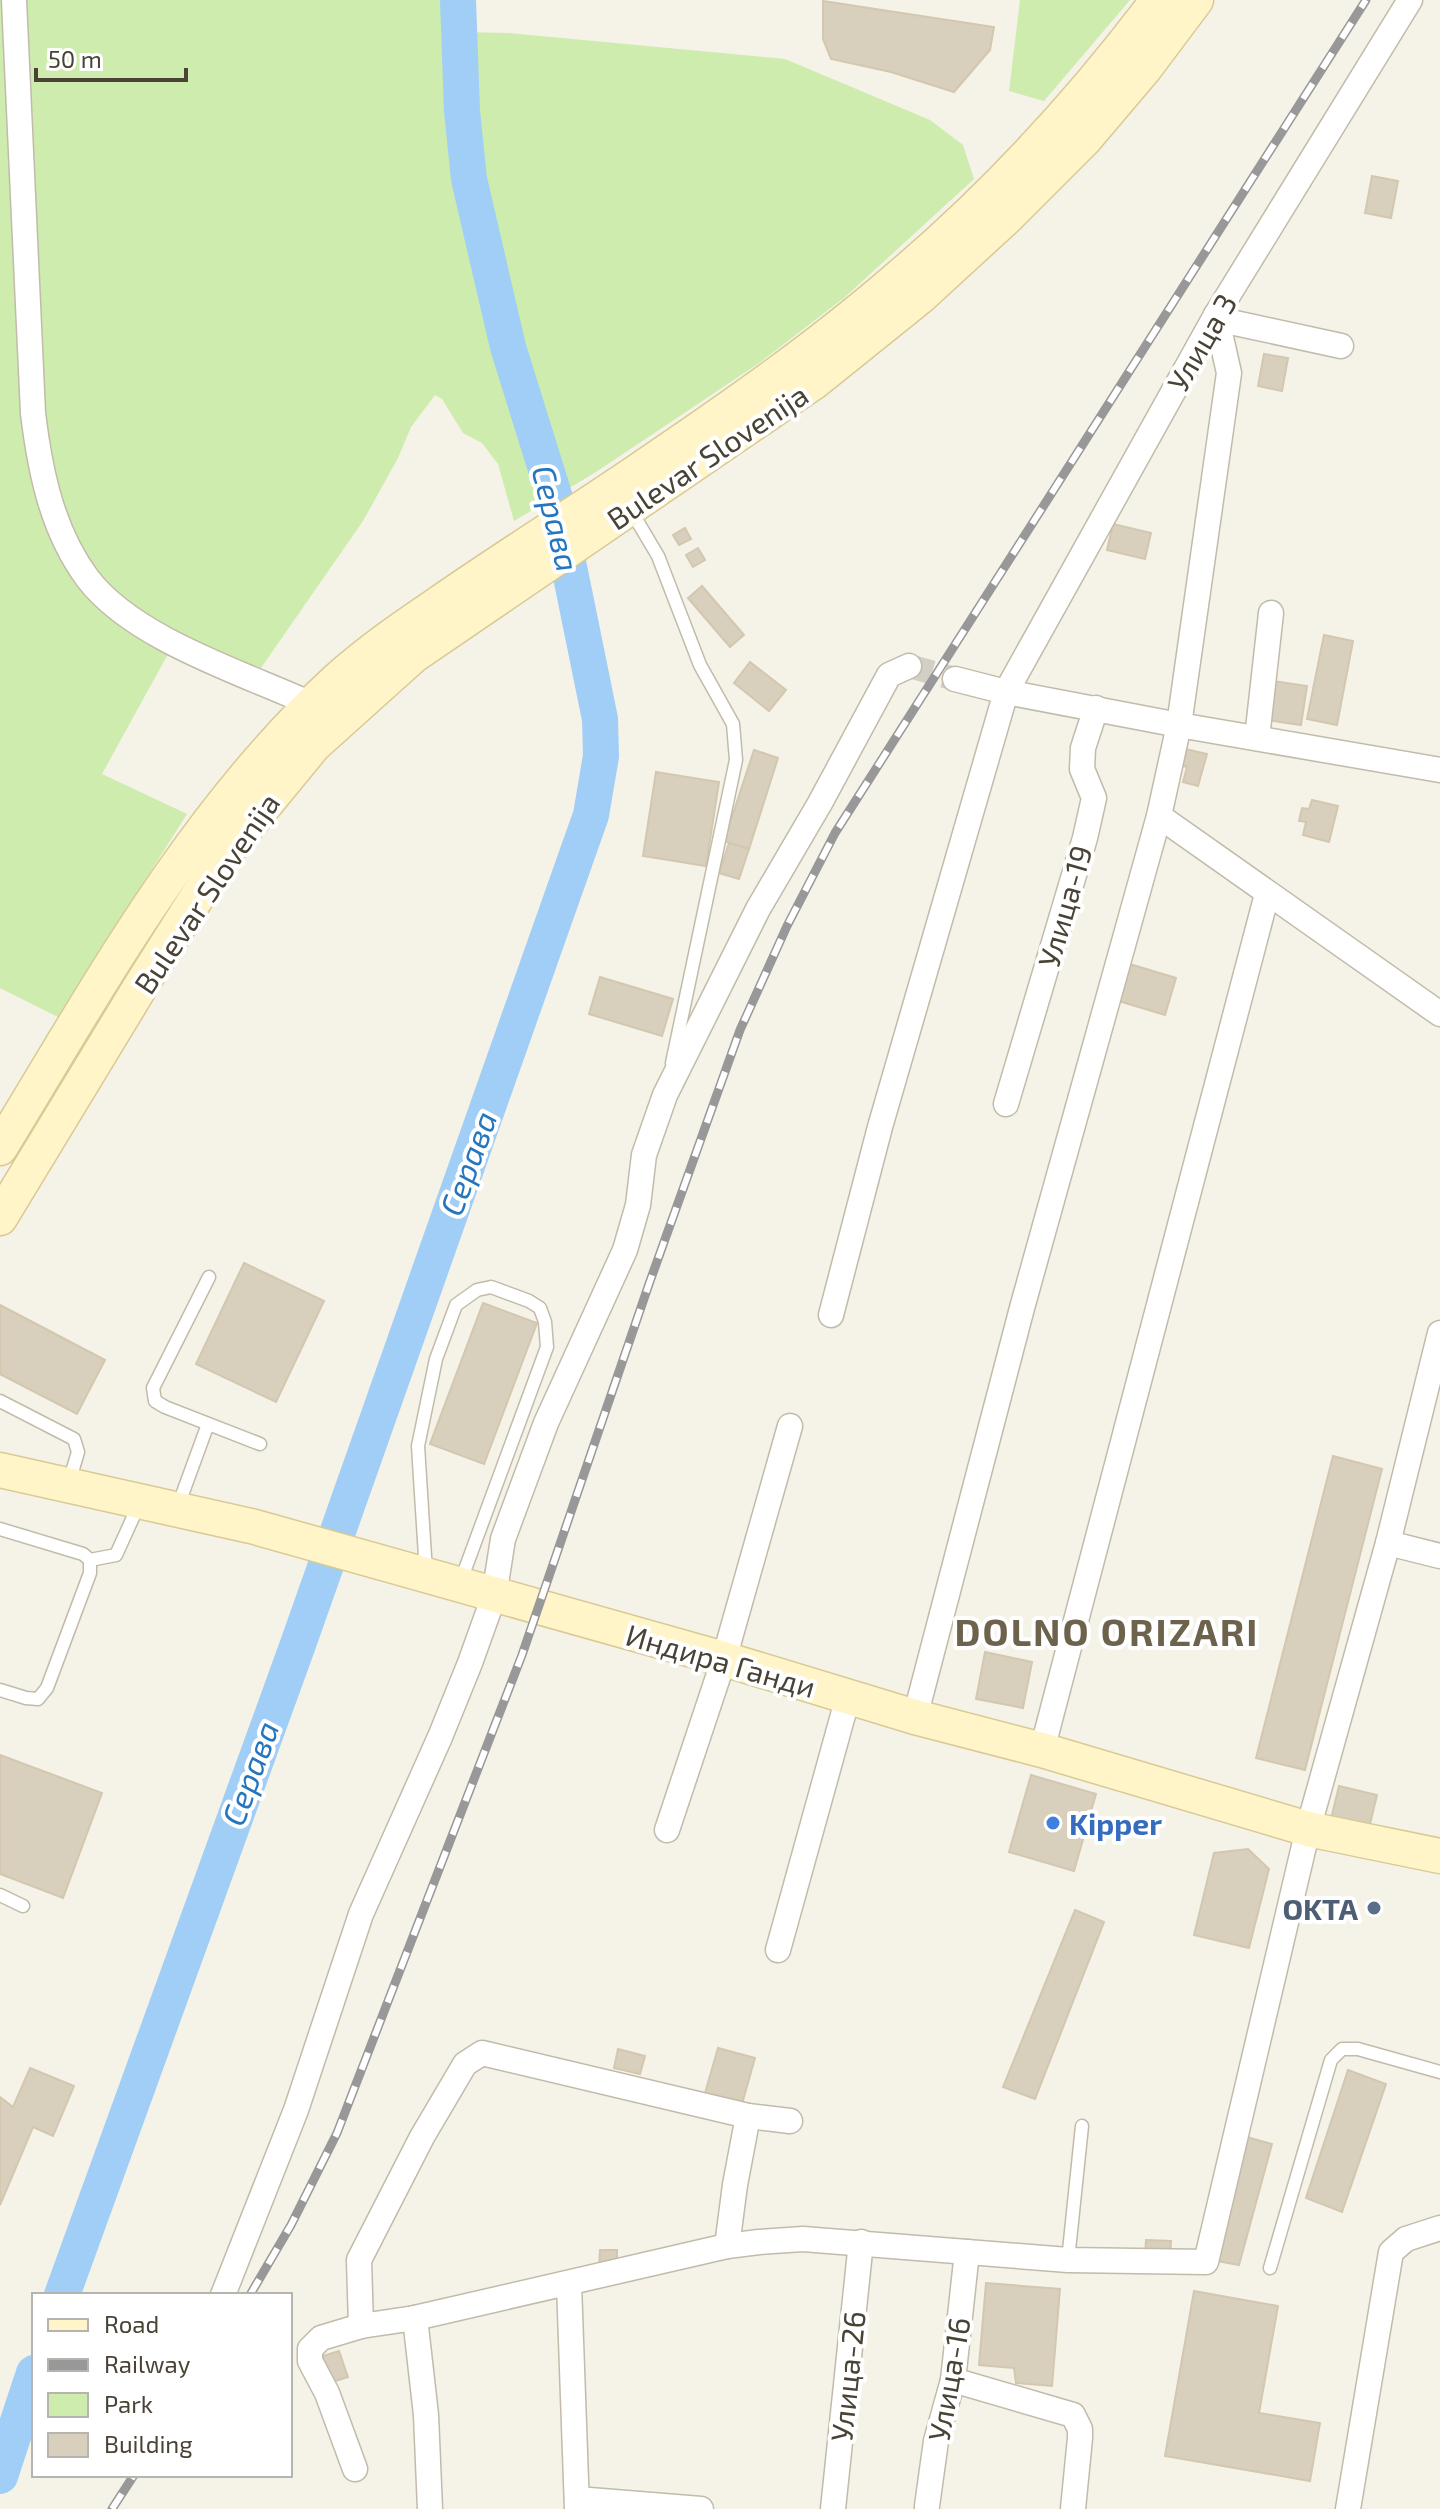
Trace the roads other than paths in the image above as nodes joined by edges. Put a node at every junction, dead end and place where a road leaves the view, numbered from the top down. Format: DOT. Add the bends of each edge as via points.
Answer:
graph roads {
  1 [pos="14,0"];
  2 [pos="1158,0"];
  3 [pos="1196,0"];
  4 [pos="1410,0"];
  5 [pos="1216,315"];
  6 [pos="1341,346"];
  7 [pos="622,498"];
  8 [pos="512,571"];
  9 [pos="1271,613"];
  10 [pos="909,666"];
  11 [pos="955,679"];
  12 [pos="1006,692"];
  13 [pos="311,704"];
  14 [pos="1096,708"];
  15 [pos="1179,725"];
  16 [pos="1257,738"];
  17 [pos="1440,770"];
  18 [pos="1159,816"];
  19 [pos="1267,894"];
  20 [pos="1440,1014"];
  21 [pos="665,1095"];
  22 [pos="1006,1104"];
  23 [pos="0,1148"];
  24 [pos="0,1218"];
  25 [pos="209,1277"];
  26 [pos="831,1315"];
  27 [pos="1440,1333"];
  28 [pos="0,1401"];
  29 [pos="208,1424"];
  30 [pos="790,1426"];
  31 [pos="260,1444"];
  32 [pos="0,1470"];
  33 [pos="68,1485"];
  34 [pos="140,1501"];
  35 [pos="177,1509"];
  36 [pos="0,1529"];
  37 [pos="1388,1543"];
  38 [pos="1440,1556"];
  39 [pos="90,1560"];
  40 [pos="426,1576"];
  41 [pos="459,1585"];
  42 [pos="494,1596"];
  43 [pos="724,1659"];
  44 [pos="0,1690"];
  45 [pos="848,1697"];
  46 [pos="915,1717"];
  47 [pos="1042,1750"];
  48 [pos="1308,1829"];
  49 [pos="667,1830"];
  50 [pos="1440,1856"];
  51 [pos="0,1895"];
  52 [pos="23,1906"];
  53 [pos="778,1950"];
  54 [pos="1440,2072"];
  55 [pos="748,2116"];
  56 [pos="790,2121"];
  57 [pos="1082,2126"];
  58 [pos="1440,2228"];
  59 [pos="861,2242"];
  60 [pos="727,2246"];
  61 [pos="967,2252"];
  62 [pos="1068,2260"];
  63 [pos="1270,2268"];
  64 [pos="569,2284"];
  65 [pos="224,2293"];
  66 [pos="415,2318"];
  67 [pos="361,2326"];
  68 [pos="953,2380"];
  69 [pos="355,2469"];
  70 [pos="577,2504"];
  71 [pos="927,2506"];
  72 [pos="430,2509"];
  73 [pos="701,2509"];
  74 [pos="833,2509"];
  75 [pos="1073,2509"];
  76 [pos="1348,2509"];
  1 -- 13 [label="street" via="33,413 50,504 62,533 90,581 135,621"];
  2 -- 7 [label="street, Bulevar Slovenija" via="1067,113 986,198 900,277"];
  3 -- 7 [label="street, Bulevar Slovenija" via="1084,140 921,296 814,382"];
  4 -- 5 [label="street, Улица 3"];
  5 -- 6 [label="street"];
  5 -- 12 [label="street, Улица 3"];
  5 -- 15 [label="street" via="1229,373"];
  7 -- 8 [label="street, Bulevar Slovenija"];
  7 -- 21 [label="lane" via="658,556 700,665 733,724 736,760"];
  8 -- 13 [label="street, Bulevar Slovenija" via="398,631"];
  8 -- 24 [label="street, Bulevar Slovenija" via="333,726 223,856"];
  9 -- 16 [label="street"];
  10 -- 21 [label="street" via="889,675 758,909"];
  11 -- 12 [label="street"];
  12 -- 14 [label="street"];
  12 -- 26 [label="street, Улица 3"];
  13 -- 23 [label="street, Bulevar Slovenija" via="239,782 164,886"];
  14 -- 15 [label="street"];
  14 -- 22 [label="street, Улица-19" via="1083,748 1082,769 1094,798 1085,838"];
  15 -- 16 [label="street"];
  15 -- 18 [label="street"];
  16 -- 17 [label="street"];
  18 -- 19 [label="street"];
  18 -- 46 [label="street"];
  19 -- 20 [label="street"];
  19 -- 47 [label="street"];
  21 -- 42 [label="street" via="644,1155 625,1250 546,1423 503,1539"];
  25 -- 29 [label="lane" via="153,1388 155,1401"];
  27 -- 37 [label="street"];
  28 -- 33 [label="lane" via="74,1439 78,1452"];
  29 -- 31 [label="lane"];
  29 -- 35 [label="lane"];
  30 -- 43 [label="street"];
  32 -- 33 [label="street, Индира Ганди"];
  33 -- 34 [label="street, Индира Ганди"];
  34 -- 35 [label="street, Индира Ганди"];
  34 -- 39 [label="lane" via="116,1555"];
  35 -- 40 [label="street, Индира Ганди"];
  36 -- 39 [label="lane"];
  37 -- 38 [label="street"];
  37 -- 48 [label="street"];
  39 -- 44 [label="lane" via="90,1573 47,1688 38,1699"];
  40 -- 41 [label="street, Индира Ганди"];
  40 -- 41 [label="lane" via="418,1446 436,1359 456,1305 491,1287 540,1308 547,1347"];
  41 -- 42 [label="street, Индира Ганди"];
  42 -- 43 [label="street, Индира Ганди"];
  42 -- 65 [label="street" via="440,1737 361,1914 296,2110"];
  43 -- 45 [label="street, Индира Ганди"];
  43 -- 49 [label="street"];
  45 -- 46 [label="street, Индира Ганди"];
  45 -- 53 [label="street"];
  46 -- 47 [label="street, Индира Ганди"];
  47 -- 48 [label="street, Индира Ганди"];
  48 -- 50 [label="street, Индира Ганди"];
  48 -- 62 [label="street" via="1206,2262"];
  51 -- 52 [label="lane"];
  54 -- 63 [label="lane" via="1358,2049 1342,2049 1331,2060"];
  55 -- 56 [label="street"];
  55 -- 60 [label="street"];
  55 -- 67 [label="street" via="482,2053 465,2064 429,2124 359,2260"];
  57 -- 62 [label="lane"];
  58 -- 76 [label="street" via="1406,2239 1391,2252"];
  59 -- 60 [label="street" via="803,2239"];
  59 -- 61 [label="street"];
  59 -- 74 [label="street, Улица-26"];
  60 -- 64 [label="street"];
  61 -- 62 [label="street"];
  61 -- 68 [label="street, Улица-16"];
  64 -- 66 [label="street"];
  64 -- 70 [label="street"];
  66 -- 67 [label="street"];
  66 -- 72 [label="street"];
  67 -- 69 [label="street" via="321,2338 310,2349 310,2361"];
  68 -- 71 [label="street, Улица-16" via="936,2441"];
  68 -- 75 [label="street" via="1073,2415 1080,2429"];
  70 -- 73 [label="street"];
}
